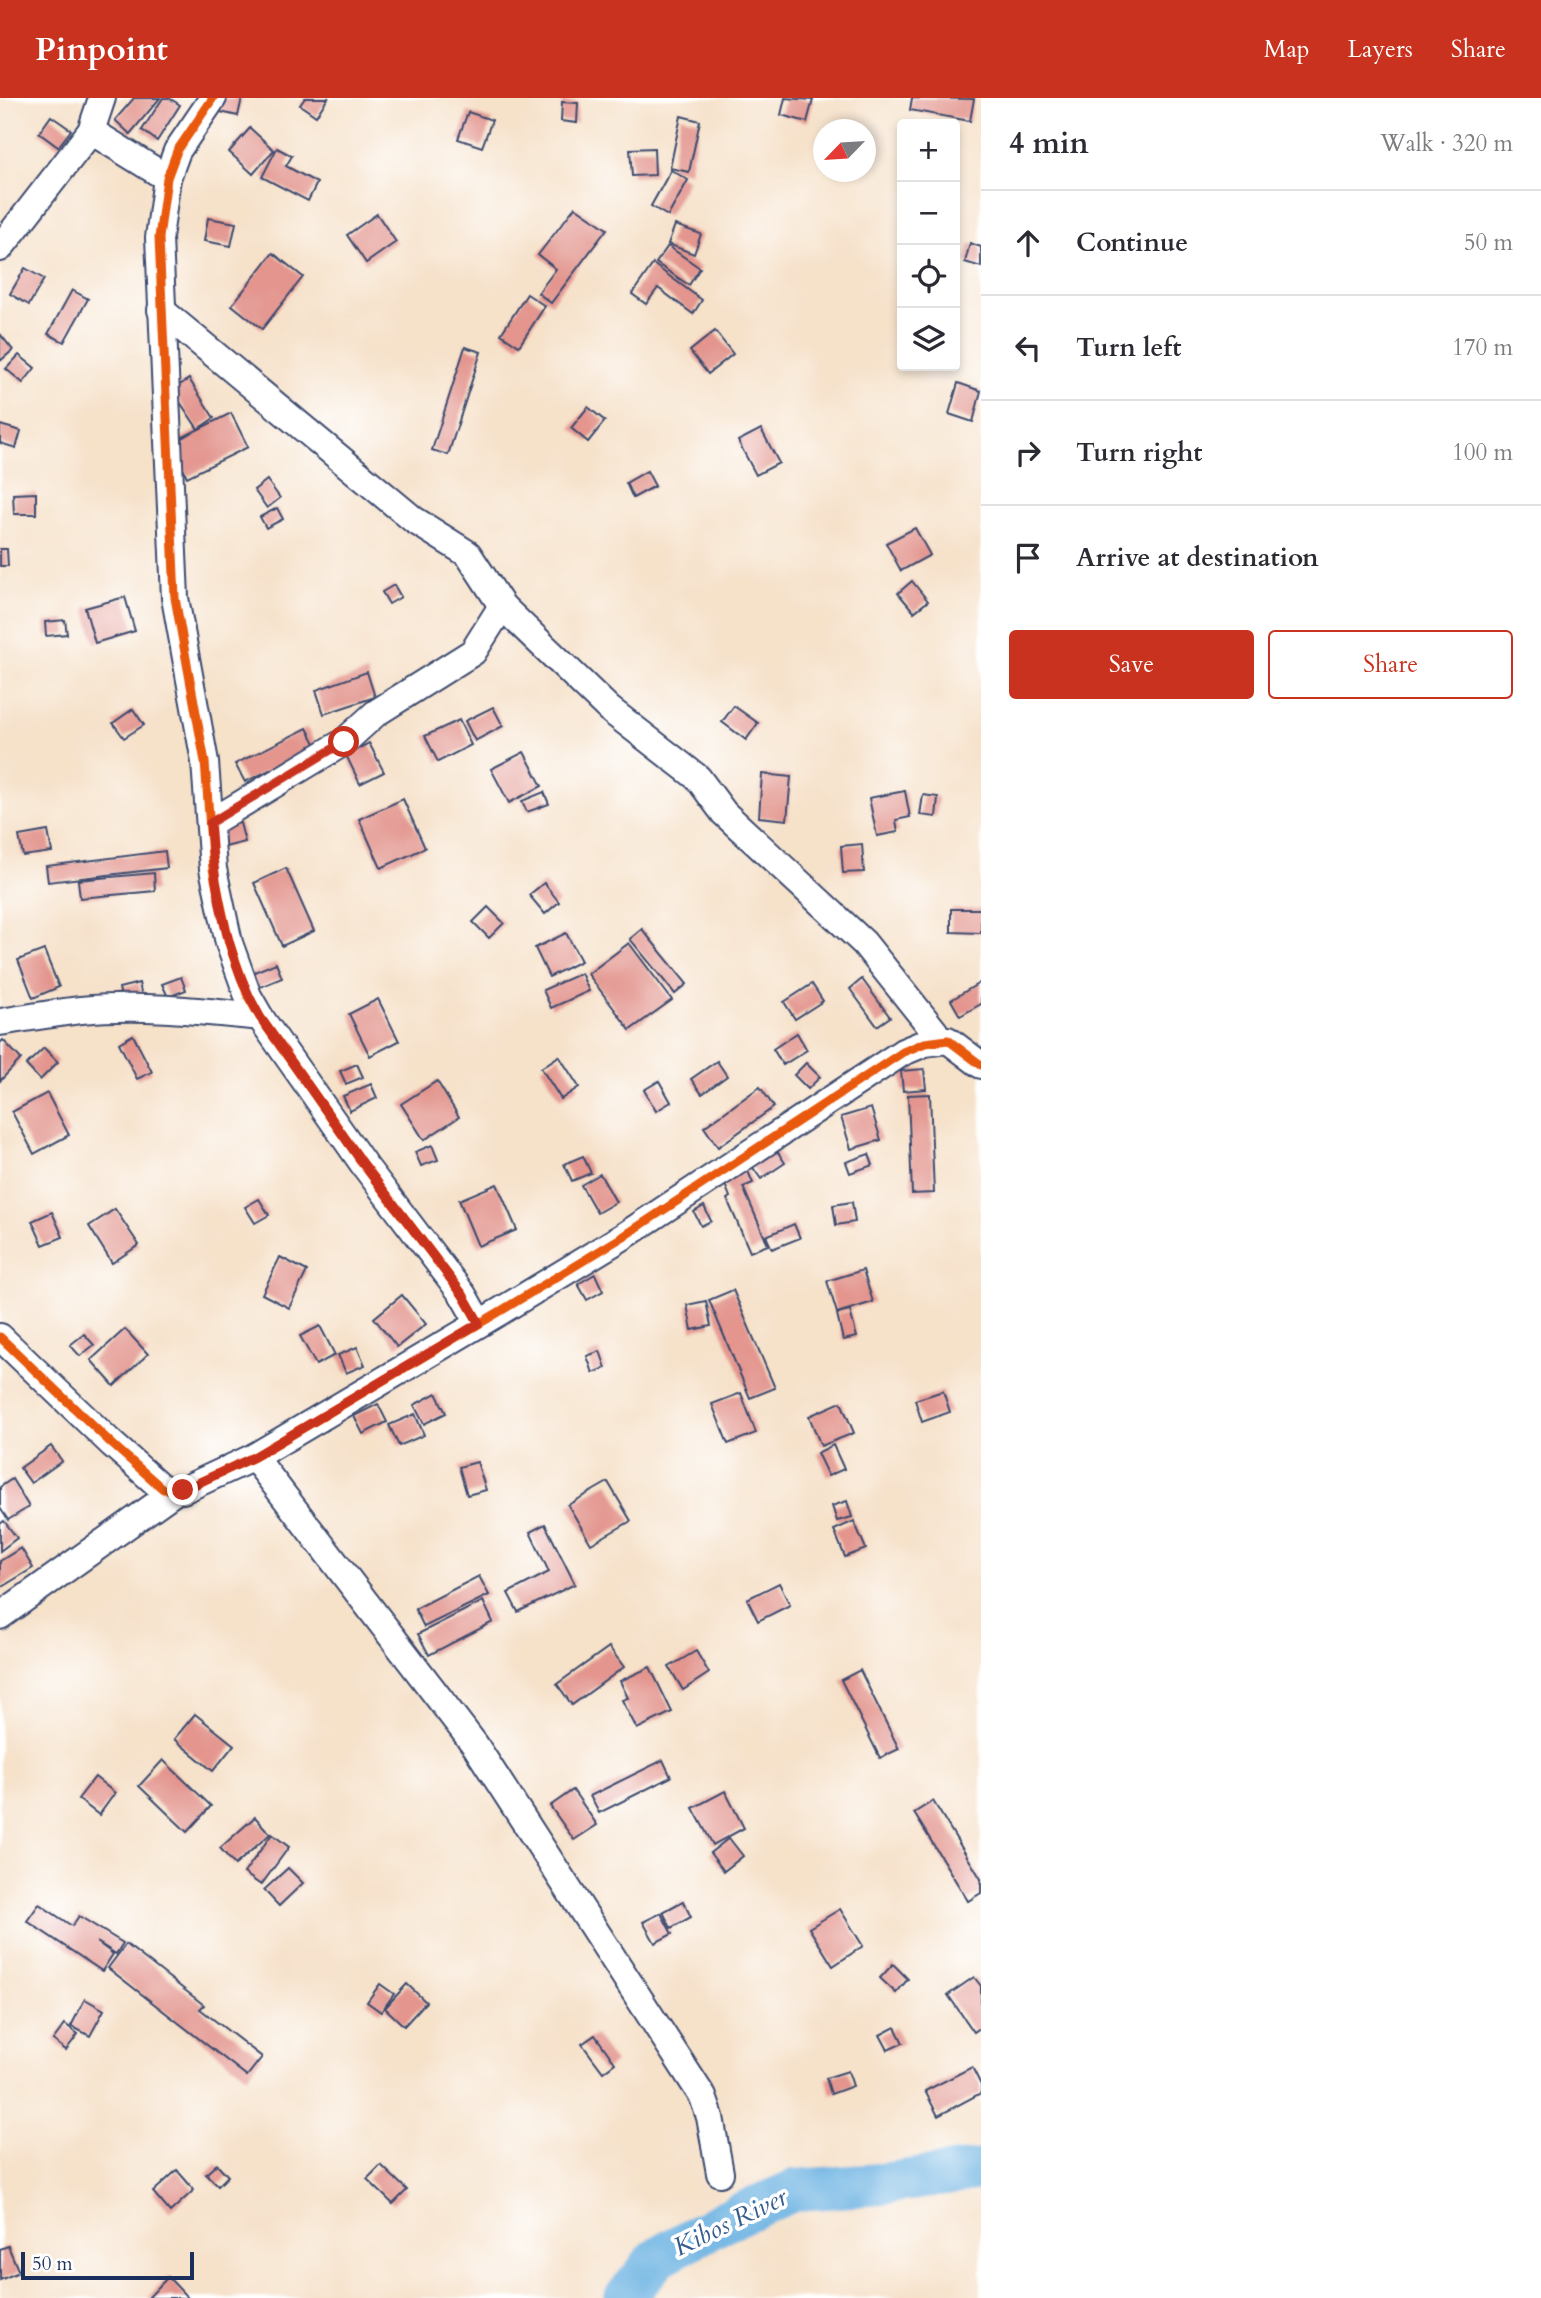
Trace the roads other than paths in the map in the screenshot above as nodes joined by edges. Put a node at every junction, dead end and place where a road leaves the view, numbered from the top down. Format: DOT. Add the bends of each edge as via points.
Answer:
graph roads {
  1 [pos="102,98"];
  2 [pos="213,98"];
  3 [pos="91,131"];
  4 [pos="167,178"];
  5 [pos="0,248"];
  6 [pos="161,310"];
  7 [pos="502,606"];
  8 [pos="210,823"];
  9 [pos="260,1017"];
  10 [pos="0,1021"];
  11 [pos="936,1040"];
  12 [pos="981,1065"];
  13 [pos="479,1323"];
  14 [pos="0,1337"];
  15 [pos="254,1457"];
  16 [pos="174,1492"];
  17 [pos="0,1616"];
  18 [pos="720,2173"];
  1 -- 3 [label="street"];
  2 -- 4 [label="street" via="177,151"];
  3 -- 4 [label="street"];
  3 -- 5 [label="street"];
  4 -- 6 [label="street" via="159,238"];
  6 -- 7 [label="street" via="414,520 468,554"];
  6 -- 8 [label="street" via="175,598 205,762"];
  7 -- 8 [label="street" via="473,652 376,713 344,742"];
  7 -- 11 [label="street" via="609,709 698,778 724,813 864,943 935,1032"];
  8 -- 9 [label="street" via="213,869 229,943"];
  9 -- 10 [label="street" via="139,1009 83,1010"];
  9 -- 13 [label="street"];
  11 -- 12 [label="street" via="948,1040"];
  11 -- 13 [label="street" via="903,1052 624,1236"];
  13 -- 15 [label="street"];
  14 -- 16 [label="street" via="122,1453 163,1489"];
  15 -- 16 [label="street"];
  15 -- 18 [label="street" via="475,1745 703,2098"];
  16 -- 17 [label="street"];
}
